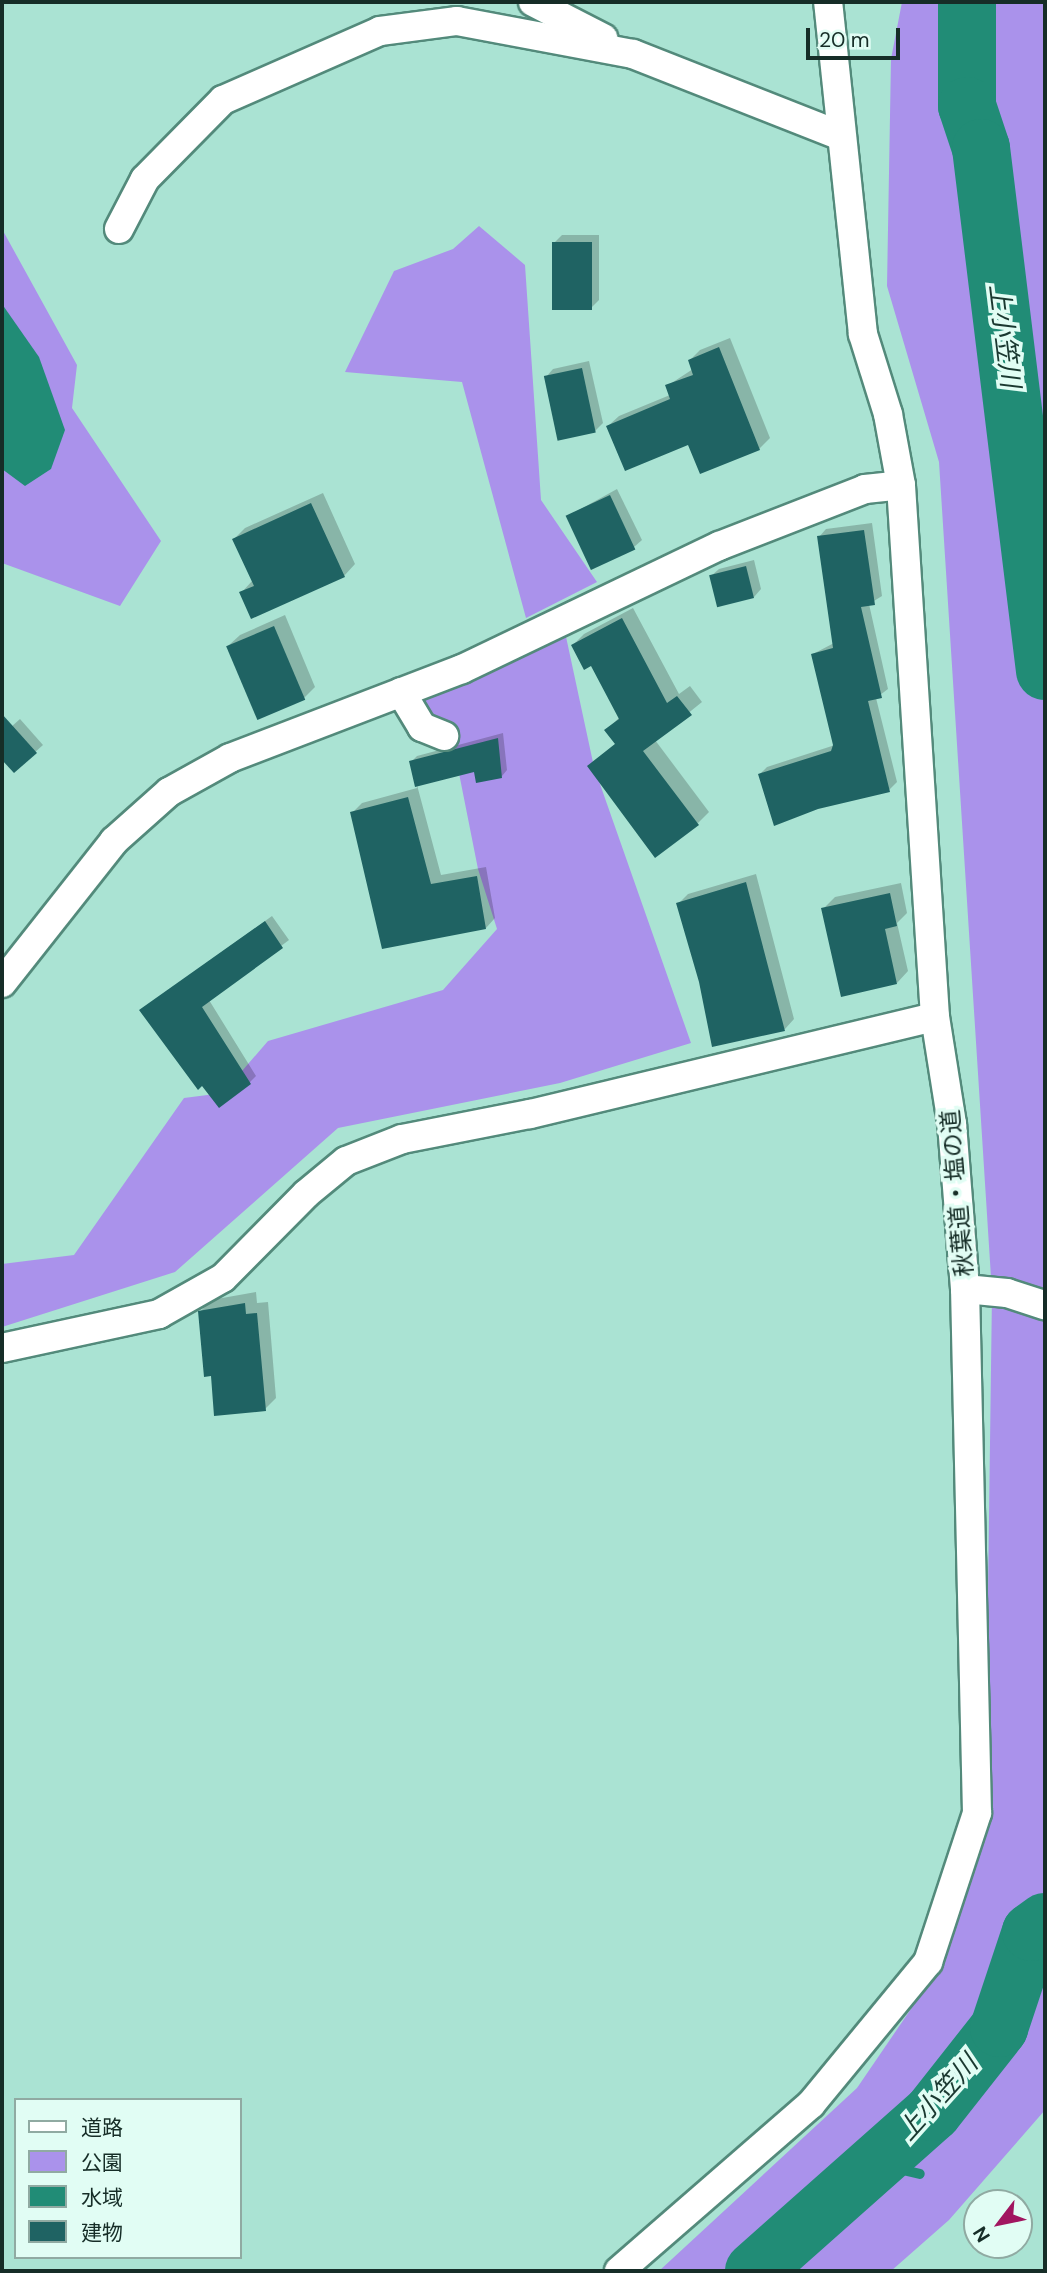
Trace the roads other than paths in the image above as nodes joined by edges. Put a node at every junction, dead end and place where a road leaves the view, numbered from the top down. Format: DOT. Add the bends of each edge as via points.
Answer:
graph roads {
  1 [pos="533,2"];
  2 [pos="828,2"];
  3 [pos="633,54"];
  4 [pos="839,135"];
  5 [pos="119,229"];
  6 [pos="901,485"];
  7 [pos="401,692"];
  8 [pos="444,736"];
  9 [pos="2,983"];
  10 [pos="935,1017"];
  11 [pos="965,1289"];
  12 [pos="1045,1305"];
  13 [pos="2,1349"];
  14 [pos="619,2271"];
  1 -- 3 [label="street"];
  2 -- 4 [label="street, 秋葉道・塩の道"];
  3 -- 4 [label="street"];
  3 -- 5 [label="street" via="457,20 380,31 223,100 145,179"];
  4 -- 6 [label="street, 秋葉道・塩の道" via="863,334 888,414"];
  6 -- 7 [label="street" via="865,489 719,546 462,669"];
  6 -- 10 [label="street, 秋葉道・塩の道"];
  7 -- 8 [label="street" via="422,727"];
  7 -- 9 [label="street" via="230,758 169,792 114,841"];
  10 -- 11 [label="street, 秋葉道・塩の道" via="952,1124"];
  10 -- 13 [label="street" via="530,1114 402,1139 346,1160 223,1278 159,1314"];
  11 -- 12 [label="street, 秋葉道・塩の道" via="1007,1293"];
  11 -- 14 [label="street" via="977,1813 928,1962 811,2104"];
}
